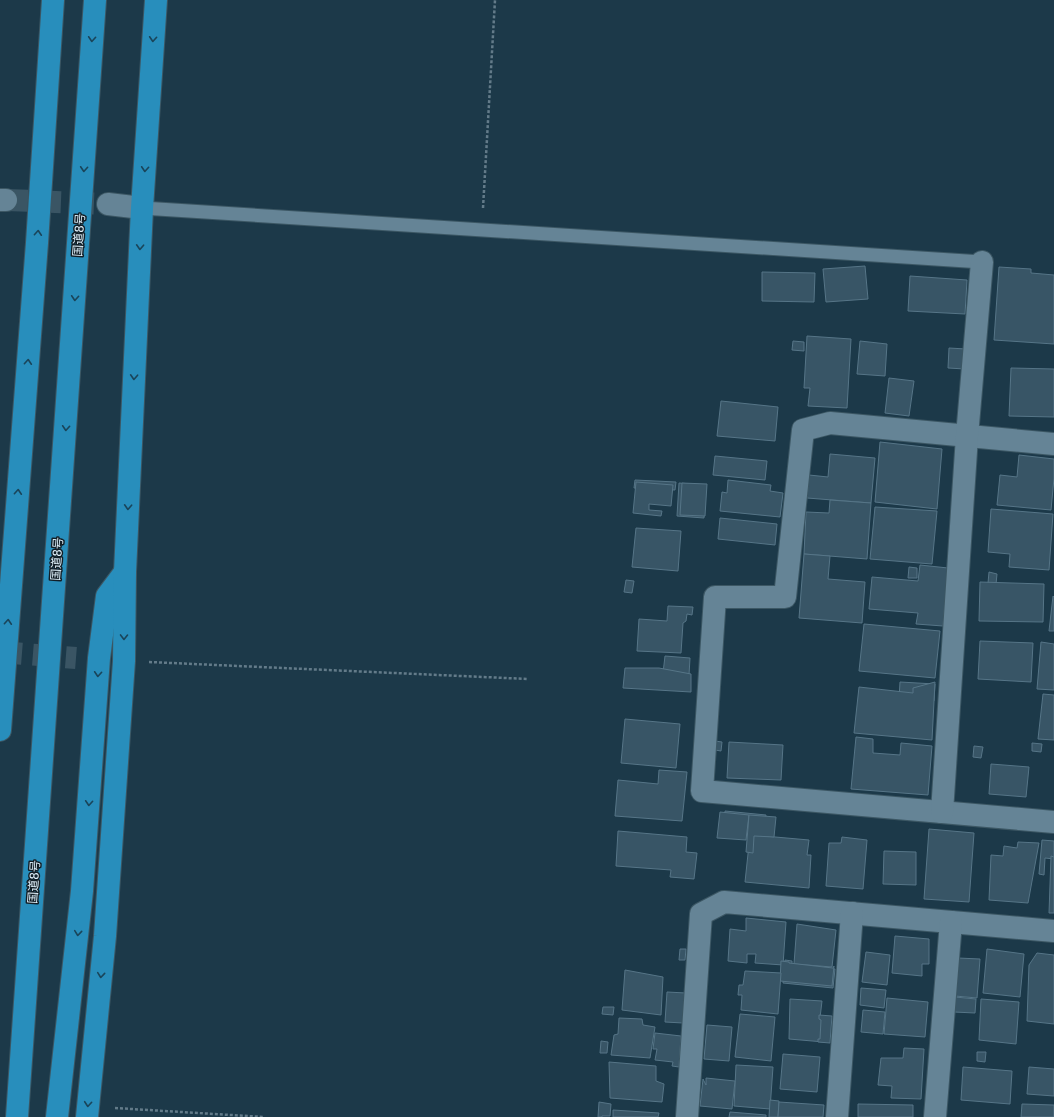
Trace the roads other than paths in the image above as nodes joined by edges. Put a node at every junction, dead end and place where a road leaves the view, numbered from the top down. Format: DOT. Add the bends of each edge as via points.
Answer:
graph roads {
  1 [pos="53,0"];
  2 [pos="95,0"];
  3 [pos="156,0"];
  4 [pos="108,204"];
  5 [pos="142,208"];
  6 [pos="982,262"];
  7 [pos="967,436"];
  8 [pos="1054,444"];
  9 [pos="125,572"];
  10 [pos="0,730"];
  11 [pos="942,812"];
  12 [pos="1054,822"];
  13 [pos="852,913"];
  14 [pos="951,922"];
  15 [pos="1054,931"];
  16 [pos="88,1111"];
  17 [pos="17,1117"];
  18 [pos="57,1117"];
  19 [pos="687,1117"];
  20 [pos="837,1117"];
  21 [pos="935,1117"];
  10 -- 1 [label="highway, one-way"];
  2 -- 17 [label="highway, 国道8号, one-way"];
  3 -- 5 [label="highway, one-way"];
  4 -- 5 [label="street"];
  5 -- 6 [label="lane"];
  5 -- 9 [label="highway, one-way"];
  6 -- 7 [label="street"];
  7 -- 8 [label="street"];
  7 -- 11 [label="street"];
  7 -- 11 [label="street" via="830,423 803,430 785,597 715,597 714,604 702,792"];
  9 -- 16 [label="highway, one-way" via="124,661"];
  9 -- 18 [label="highway, one-way" via="107,596 99,658 82,891"];
  11 -- 12 [label="street"];
  13 -- 14 [label="street"];
  13 -- 19 [label="street" via="724,902 701,914"];
  13 -- 20 [label="street"];
  14 -- 15 [label="street"];
  14 -- 21 [label="street"];
}
